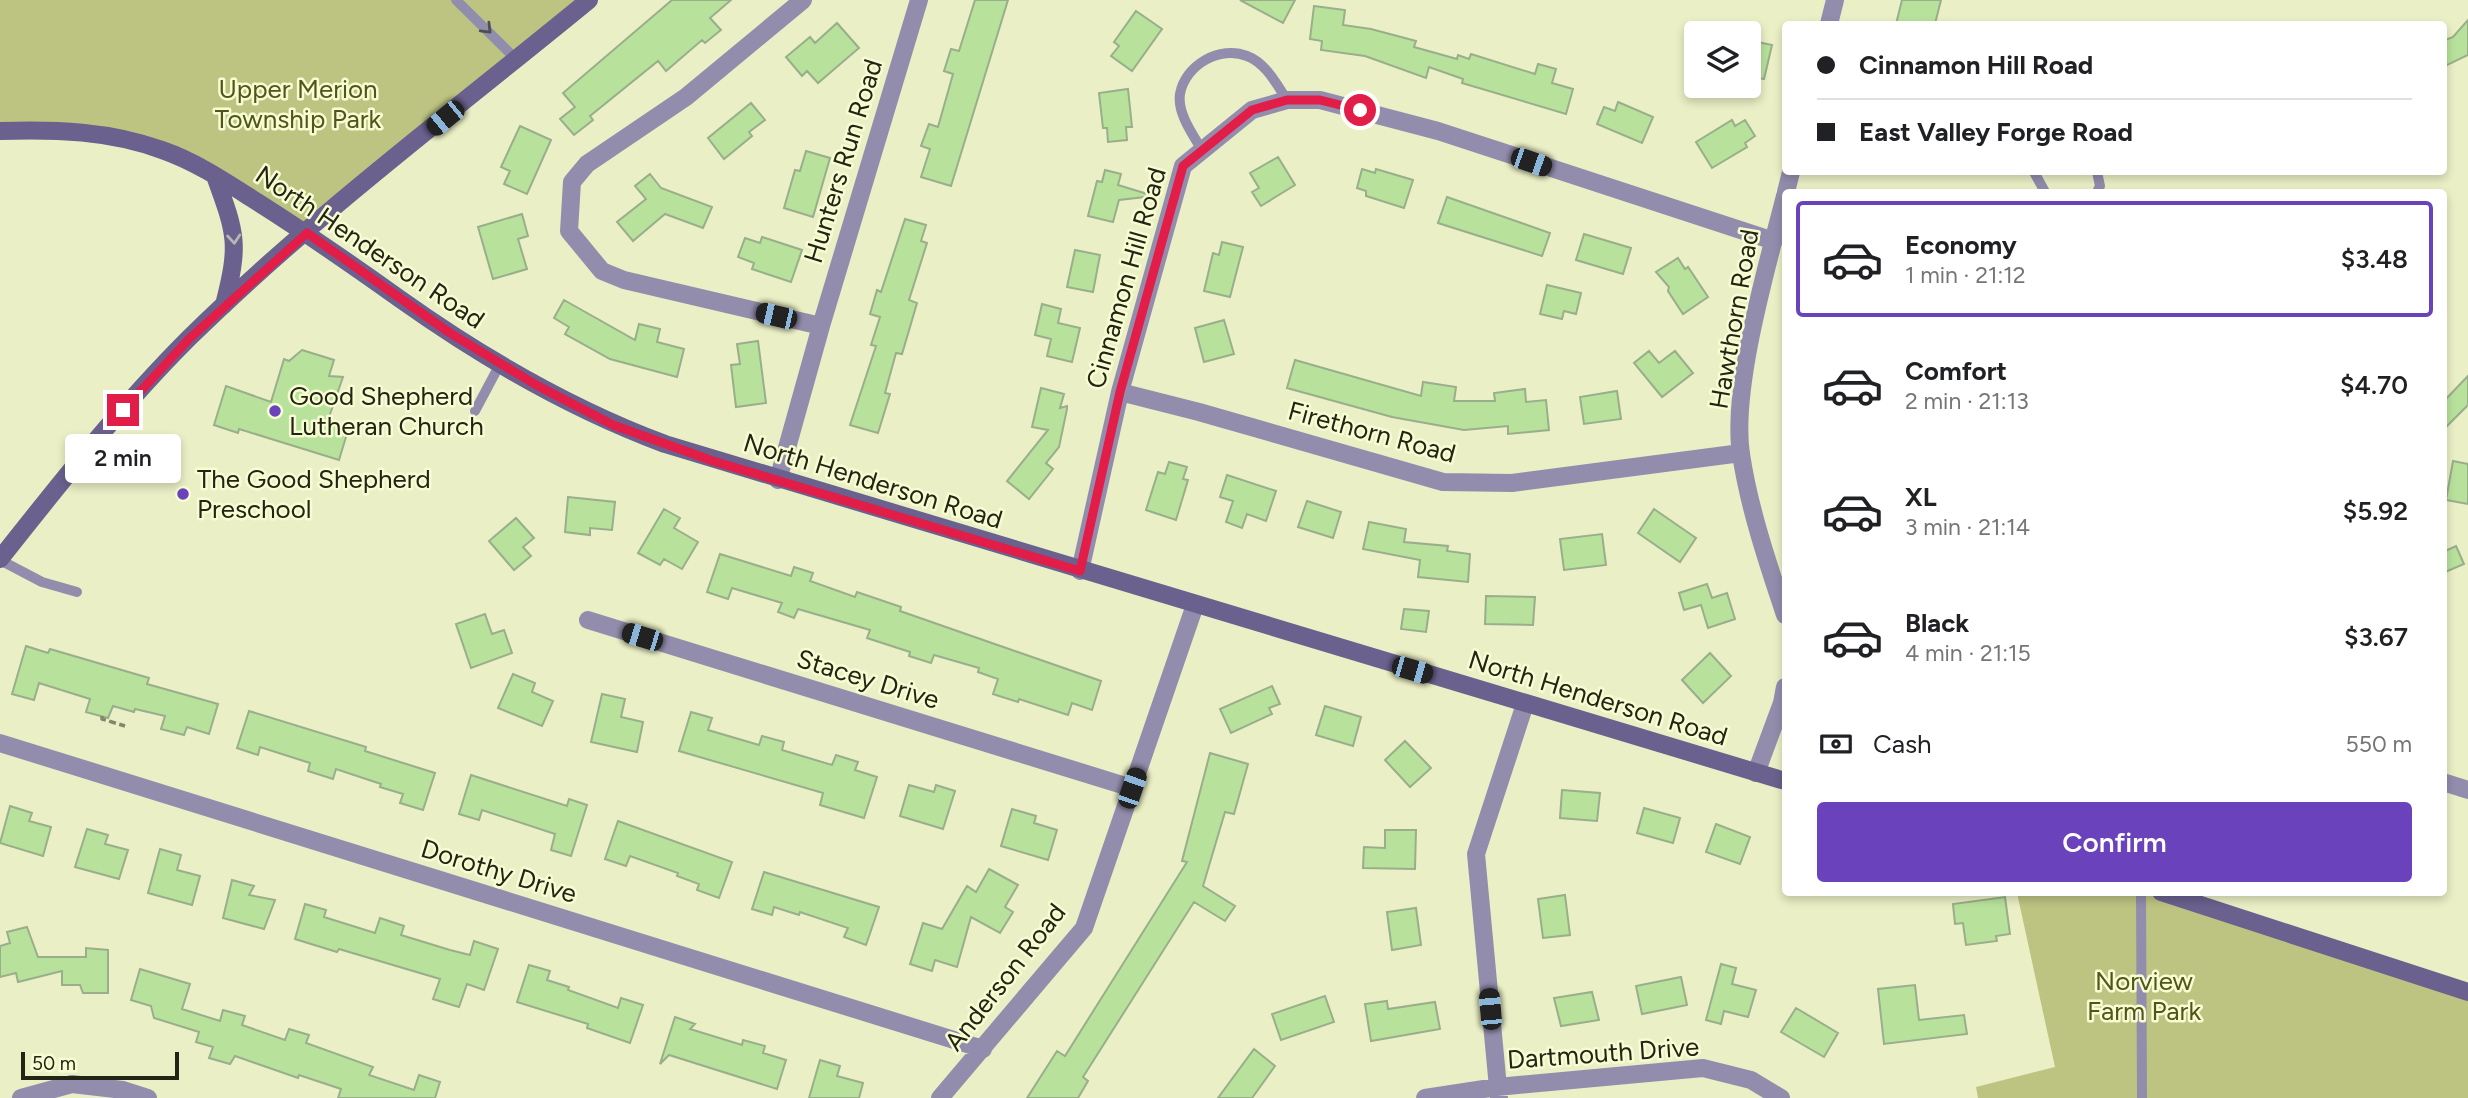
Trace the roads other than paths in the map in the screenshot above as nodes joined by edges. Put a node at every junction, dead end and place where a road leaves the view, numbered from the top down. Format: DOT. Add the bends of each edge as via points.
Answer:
graph roads {
  1 [pos="456,0"];
  2 [pos="803,0"];
  3 [pos="1835,0"];
  4 [pos="578,3"];
  5 [pos="915,4"];
  6 [pos="1830,21"];
  7 [pos="517,60"];
  8 [pos="1287,100"];
  9 [pos="0,131"];
  10 [pos="1202,150"];
  11 [pos="215,176"];
  12 [pos="1782,209"];
  13 [pos="307,233"];
  14 [pos="1774,240"];
  15 [pos="225,305"];
  16 [pos="821,326"];
  17 [pos="500,364"];
  18 [pos="1120,392"];
  19 [pos="475,411"];
  20 [pos="1741,453"];
  21 [pos="778,480"];
  22 [pos="0,559"];
  23 [pos="1080,571"];
  24 [pos="77,592"];
  25 [pos="1782,604"];
  26 [pos="1195,605"];
  27 [pos="588,620"];
  28 [pos="1782,703"];
  29 [pos="1525,704"];
  30 [pos="0,743"];
  31 [pos="1756,773"];
  32 [pos="1782,780"];
  33 [pos="2447,783"];
  34 [pos="1132,788"];
  35 [pos="2468,790"];
  36 [pos="2141,896"];
  37 [pos="2173,896"];
  38 [pos="2468,992"];
  39 [pos="983,1049"];
  40 [pos="1498,1092"];
  41 [pos="21,1098"];
  42 [pos="148,1098"];
  43 [pos="940,1098"];
  44 [pos="1425,1098"];
  45 [pos="1781,1098"];
  46 [pos="2142,1098"];
  1 -- 7 [label="lane, one-way"];
  2 -- 16 [label="street" via="686,97 587,164 572,182 569,231 602,271 624,280"];
  3 -- 6 [label="street"];
  4 -- 7 [label="street"];
  5 -- 16 [label="street, Hunters Run Road"];
  7 -- 13 [label="street"];
  8 -- 10 [label="street, Cinnamon Hill Road" via="1252,110"];
  8 -- 10 [label="lane" via="1249,56 1220,54 1200,63 1187,76 1180,94 1186,122"];
  8 -- 14 [label="street, Cinnamon Hill Road" via="1320,100 1438,131"];
  9 -- 11 [label="street, North Henderson Road" via="59,130 115,136 164,150"];
  10 -- 18 [label="street, Cinnamon Hill Road" via="1183,166"];
  11 -- 13 [label="street, North Henderson Road"];
  11 -- 15 [label="street, one-way" via="236,248"];
  12 -- 14 [label="street, Hawthorn Road"];
  13 -- 15 [label="street"];
  13 -- 17 [label="street, North Henderson Road"];
  14 -- 20 [label="street, Hawthorn Road" via="1742,401"];
  15 -- 22 [label="street" via="123,410"];
  16 -- 21 [label="street, Hunters Run Road"];
  17 -- 19 [label="lane"];
  17 -- 21 [label="street, North Henderson Road" via="613,425"];
  18 -- 20 [label="street, Firethorn Road" via="1443,482 1512,483"];
  18 -- 23 [label="street, Cinnamon Hill Road"];
  20 -- 25 [label="street, Hawthorn Road"];
  21 -- 23 [label="street, North Henderson Road"];
  22 -- 24 [label="lane" via="42,582"];
  23 -- 26 [label="street, North Henderson Road"];
  26 -- 29 [label="street, North Henderson Road"];
  26 -- 34 [label="street, Anderson Road"];
  27 -- 34 [label="street, Stacey Drive"];
  28 -- 31 [label="street"];
  29 -- 31 [label="street, North Henderson Road"];
  29 -- 40 [label="street" via="1476,854"];
  30 -- 39 [label="street, Dorothy Drive"];
  31 -- 32 [label="street, North Henderson Road"];
  33 -- 35 [label="street"];
  34 -- 39 [label="street, Anderson Road" via="1084,928"];
  36 -- 46 [label="lane"];
  37 -- 38 [label="street"];
  39 -- 43 [label="street, Anderson Road"];
  40 -- 44 [label="street, Dartmouth Drive"];
  40 -- 45 [label="street, Dartmouth Drive" via="1703,1068 1751,1080"];
  41 -- 42 [label="street" via="72,1084"];
}
